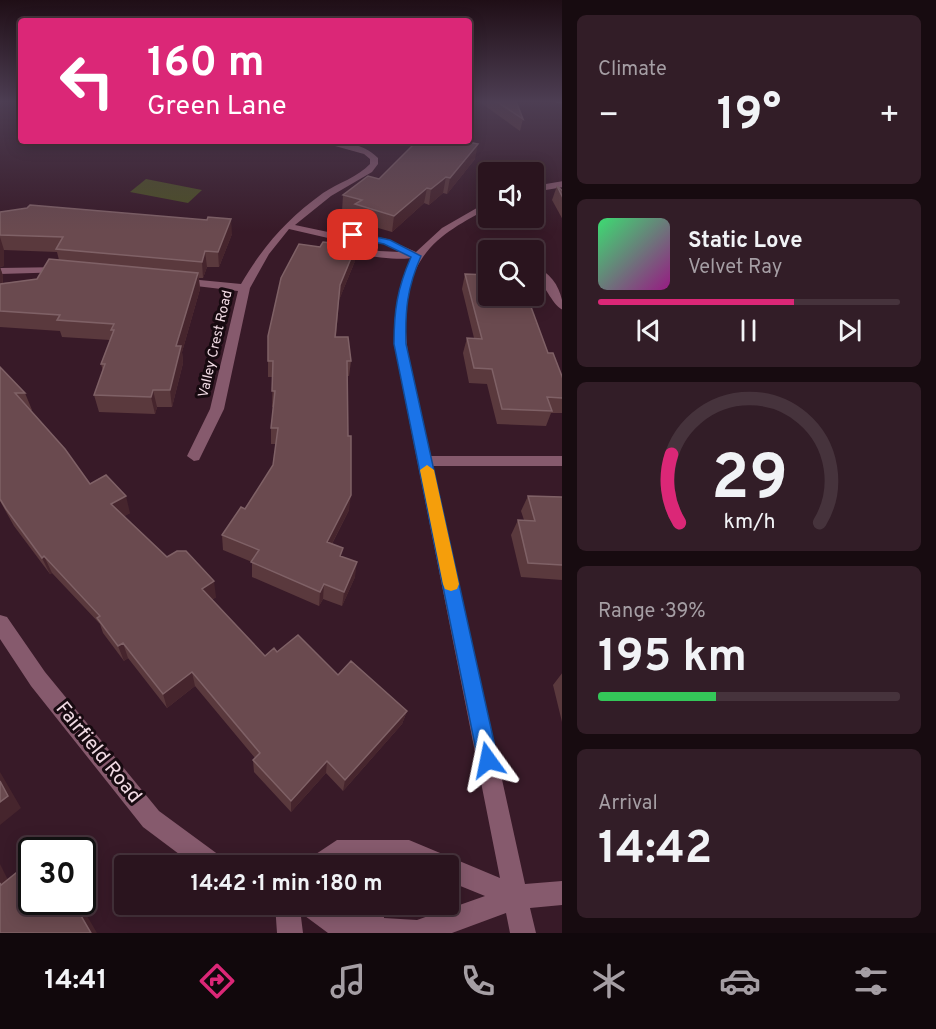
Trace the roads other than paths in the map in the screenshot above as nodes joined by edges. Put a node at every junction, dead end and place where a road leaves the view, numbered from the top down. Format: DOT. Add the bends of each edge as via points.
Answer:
graph roads {
  1 [pos="339,145"];
  2 [pos="562,184"];
  3 [pos="544,187"];
  4 [pos="478,210"];
  5 [pos="287,226"];
  6 [pos="328,235"];
  7 [pos="367,238"];
  8 [pos="358,250"];
  9 [pos="416,256"];
  10 [pos="0,271"];
  11 [pos="79,271"];
  12 [pos="544,277"];
  13 [pos="162,279"];
  14 [pos="244,288"];
  15 [pos="562,307"];
  16 [pos="194,456"];
  17 [pos="562,460"];
  18 [pos="425,461"];
  19 [pos="0,623"];
  20 [pos="199,855"];
  21 [pos="333,855"];
  22 [pos="351,855"];
  23 [pos="392,855"];
  24 [pos="416,855"];
  25 [pos="459,873"];
  26 [pos="562,893"];
  27 [pos="517,897"];
  28 [pos="288,915"];
  29 [pos="325,915"];
  30 [pos="371,915"];
  31 [pos="372,930"];
  32 [pos="290,933"];
  33 [pos="523,933"];
  1 -- 5 [label="street, Valley Crest Road" via="367,152 374,158 374,164"];
  2 -- 3 [label="street"];
  4 -- 9 [label="street" via="450,224"];
  5 -- 6 [label="street"];
  5 -- 14 [label="street, Valley Crest Road" via="264,253"];
  6 -- 7 [label="street"];
  6 -- 8 [label="street" via="342,247"];
  7 -- 8 [label="street"];
  7 -- 9 [label="street" via="387,242"];
  8 -- 9 [label="street"];
  9 -- 18 [label="street" via="399,308 400,344"];
  10 -- 11 [label="street"];
  12 -- 15 [label="street"];
  13 -- 14 [label="street"];
  14 -- 16 [label="street, Valley Crest Road" via="217,409"];
  17 -- 18 [label="street"];
  18 -- 27 [label="street"];
  19 -- 20 [label="street, Fairfield Road" via="38,679 151,819"];
  21 -- 22 [label="street"];
  23 -- 24 [label="street"];
  25 -- 27 [label="street"];
  26 -- 27 [label="street"];
  27 -- 31 [label="street" via="417,933"];
  27 -- 33 [label="street"];
  28 -- 32 [label="street"];
  29 -- 31 [label="street" via="342,928"];
  30 -- 31 [label="street"];
}
